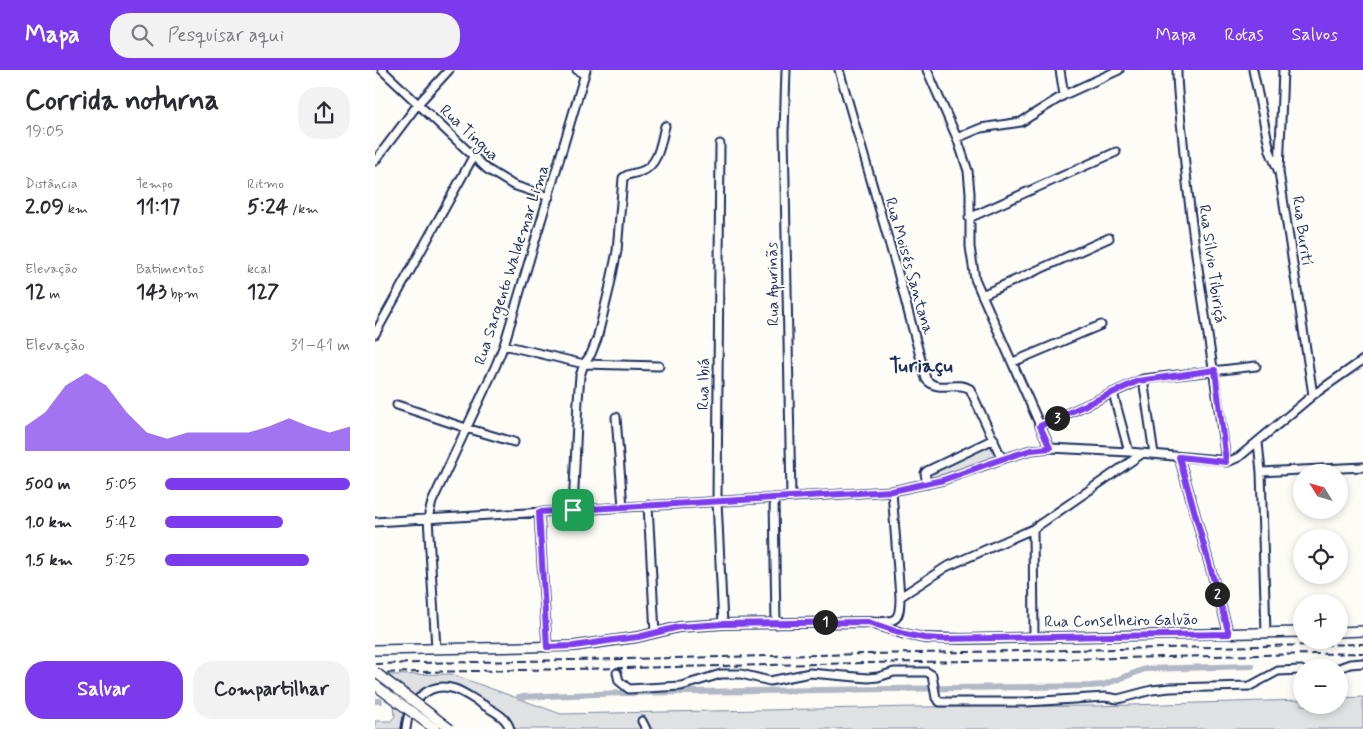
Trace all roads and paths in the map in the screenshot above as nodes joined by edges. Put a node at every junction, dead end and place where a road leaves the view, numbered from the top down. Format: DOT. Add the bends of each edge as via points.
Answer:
graph roads {
  1 [pos="382,70"];
  2 [pos="449,70"];
  3 [pos="577,70"];
  4 [pos="786,70"];
  5 [pos="839,70"];
  6 [pos="927,70"];
  7 [pos="1060,70"];
  8 [pos="1119,70"];
  9 [pos="1177,70"];
  10 [pos="1253,70"];
  11 [pos="1283,70"];
  12 [pos="585,72"];
  13 [pos="1064,95"];
  14 [pos="418,104"];
  15 [pos="665,126"];
  16 [pos="957,138"];
  17 [pos="720,144"];
  18 [pos="1116,152"];
  19 [pos="473,157"];
  20 [pos="375,161"];
  21 [pos="1279,172"];
  22 [pos="549,197"];
  23 [pos="969,218"];
  24 [pos="1109,238"];
  25 [pos="982,295"];
  26 [pos="1101,325"];
  27 [pos="375,334"];
  28 [pos="504,345"];
  29 [pos="1363,360"];
  30 [pos="1013,362"];
  31 [pos="584,364"];
  32 [pos="659,366"];
  33 [pos="1256,366"];
  34 [pos="1215,370"];
  35 [pos="1143,379"];
  36 [pos="1113,393"];
  37 [pos="1313,395"];
  38 [pos="397,405"];
  39 [pos="616,416"];
  40 [pos="1040,426"];
  41 [pos="466,428"];
  42 [pos="994,439"];
  43 [pos="514,442"];
  44 [pos="1258,442"];
  45 [pos="1050,448"];
  46 [pos="1129,452"];
  47 [pos="1143,453"];
  48 [pos="1153,454"];
  49 [pos="1179,457"];
  50 [pos="1002,459"];
  51 [pos="1226,462"];
  52 [pos="1363,468"];
  53 [pos="1261,472"];
  54 [pos="927,484"];
  55 [pos="892,491"];
  56 [pos="791,497"];
  57 [pos="774,498"];
  58 [pos="717,501"];
  59 [pos="648,505"];
  60 [pos="623,507"];
  61 [pos="573,510"];
  62 [pos="539,512"];
  63 [pos="428,518"];
  64 [pos="375,522"];
  65 [pos="1033,528"];
  66 [pos="900,597"];
  67 [pos="868,622"];
  68 [pos="723,624"];
  69 [pos="776,624"];
  70 [pos="1363,631"];
  71 [pos="1293,632"];
  72 [pos="1348,632"];
  73 [pos="655,633"];
  74 [pos="1266,633"];
  75 [pos="1229,634"];
  76 [pos="1034,637"];
  77 [pos="547,647"];
  78 [pos="436,648"];
  79 [pos="375,650"];
  80 [pos="1363,663"];
  81 [pos="1348,665"];
  82 [pos="1293,670"];
  83 [pos="375,672"];
  84 [pos="617,673"];
  85 [pos="375,685"];
  86 [pos="642,721"];
  87 [pos="406,729"];
  88 [pos="435,729"];
  89 [pos="450,729"];
  90 [pos="511,729"];
  91 [pos="646,729"];
  1 -- 14 [label="street, Rua Tingua"];
  2 -- 14 [label="street"];
  3 -- 12 [label="street"];
  4 -- 56 [label="street, Rua Apurinãs" via="784,132"];
  5 -- 42 [label="street, Rua Moisés Santana" via="926,379 936,387 965,386 971,389"];
  6 -- 16 [label="street"];
  7 -- 13 [label="street"];
  8 -- 13 [label="street"];
  9 -- 34 [label="street, Rua Sílvio Tibiriçá" via="1196,257"];
  10 -- 21 [label="street" via="1270,151"];
  11 -- 21 [label="street, Rua Burití"];
  12 -- 22 [label="street, Rua Sargento Waldemar Lima"];
  13 -- 16 [label="street" via="1021,122 981,128"];
  14 -- 19 [label="street, Rua Tingua"];
  14 -- 20 [label="street"];
  15 -- 31 [label="street" via="653,163 647,169 623,178 615,260 597,339"];
  16 -- 23 [label="street" via="969,179"];
  17 -- 58 [label="street, Rua Ibiá"];
  18 -- 23 [label="street"];
  19 -- 22 [label="street, Rua Tingua" via="501,179"];
  19 -- 27 [label="street"];
  21 -- 37 [label="street, Rua Burití"];
  22 -- 28 [label="street, Rua Sargento Waldemar Lima"];
  23 -- 25 [label="street" via="972,264"];
  24 -- 25 [label="street"];
  25 -- 30 [label="street"];
  26 -- 30 [label="street"];
  28 -- 31 [label="street"];
  28 -- 41 [label="street, Rua Sargento Waldemar Lima"];
  29 -- 37 [label="street"];
  30 -- 40 [label="street"];
  31 -- 32 [label="street"];
  31 -- 61 [label="street" via="577,400"];
  33 -- 34 [label="street"];
  34 -- 35 [label="street"];
  34 -- 51 [label="street, Rua Sílvio Tibiriçá"];
  35 -- 36 [label="street"];
  35 -- 48 [label="street"];
  36 -- 40 [label="street"];
  36 -- 46 [label="street"];
  37 -- 44 [label="street"];
  38 -- 41 [label="street"];
  39 -- 60 [label="street"];
  40 -- 45 [label="street"];
  41 -- 43 [label="street"];
  41 -- 63 [label="street, Rua Sargento Waldemar Lima" via="432,502"];
  42 -- 50 [label="street, Rua Moisés Santana"];
  42 -- 54 [label="street" via="927,471"];
  44 -- 51 [label="street" via="1239,457"];
  44 -- 53 [label="street"];
  45 -- 46 [label="street"];
  45 -- 50 [label="street"];
  46 -- 47 [label="street"];
  47 -- 48 [label="street"];
  47 -- 65 [label="street"];
  48 -- 49 [label="street"];
  49 -- 51 [label="street"];
  49 -- 75 [label="street"];
  50 -- 54 [label="street"];
  52 -- 53 [label="street"];
  53 -- 74 [label="street"];
  54 -- 55 [label="street"];
  55 -- 56 [label="street"];
  55 -- 66 [label="street"];
  56 -- 57 [label="street"];
  57 -- 58 [label="street"];
  57 -- 69 [label="street"];
  58 -- 59 [label="street"];
  58 -- 68 [label="street, Rua Ibiá"];
  59 -- 60 [label="street"];
  59 -- 73 [label="street"];
  60 -- 61 [label="street"];
  61 -- 62 [label="street"];
  62 -- 63 [label="street"];
  62 -- 77 [label="street"];
  63 -- 64 [label="street"];
  63 -- 78 [label="street"];
  65 -- 66 [label="street" via="946,567"];
  65 -- 76 [label="street"];
  66 -- 67 [label="street" via="898,617 891,621"];
  67 -- 69 [label="main road, Rua Conselheiro Galvão"];
  67 -- 76 [label="main road, Rua Conselheiro Galvão" via="924,638"];
  68 -- 69 [label="main road, Rua Conselheiro Galvão"];
  68 -- 73 [label="main road, Rua Conselheiro Galvão" via="679,627"];
  70 -- 72 [label="main road"];
  71 -- 74 [label="main road, Rua Conselheiro Galvão"];
  73 -- 77 [label="main road, Rua Conselheiro Galvão" via="582,645"];
  74 -- 75 [label="main road, Rua Conselheiro Galvão"];
  75 -- 76 [label="main road, Rua Conselheiro Galvão"];
  77 -- 78 [label="main road, Rua Conselheiro Galvão"];
  78 -- 79 [label="main road, Rua Conselheiro Galvão"];
  80 -- 81 [label="street"];
  82 -- 84 [label="street" via="1277,670 1250,686 1170,688 1118,699 1027,702 940,702 936,698 932,675 927,672 894,672 868,678 811,674 770,681 733,674 712,676 681,686 629,689 619,681"];
  83 -- 89 [label="main road, bridge"];
  85 -- 88 [label="main road, bridge"];
  86 -- 91 [label="street"];
  87 -- 90 [label="street" via="414,702 428,690 447,687 464,693 500,715"];
}
